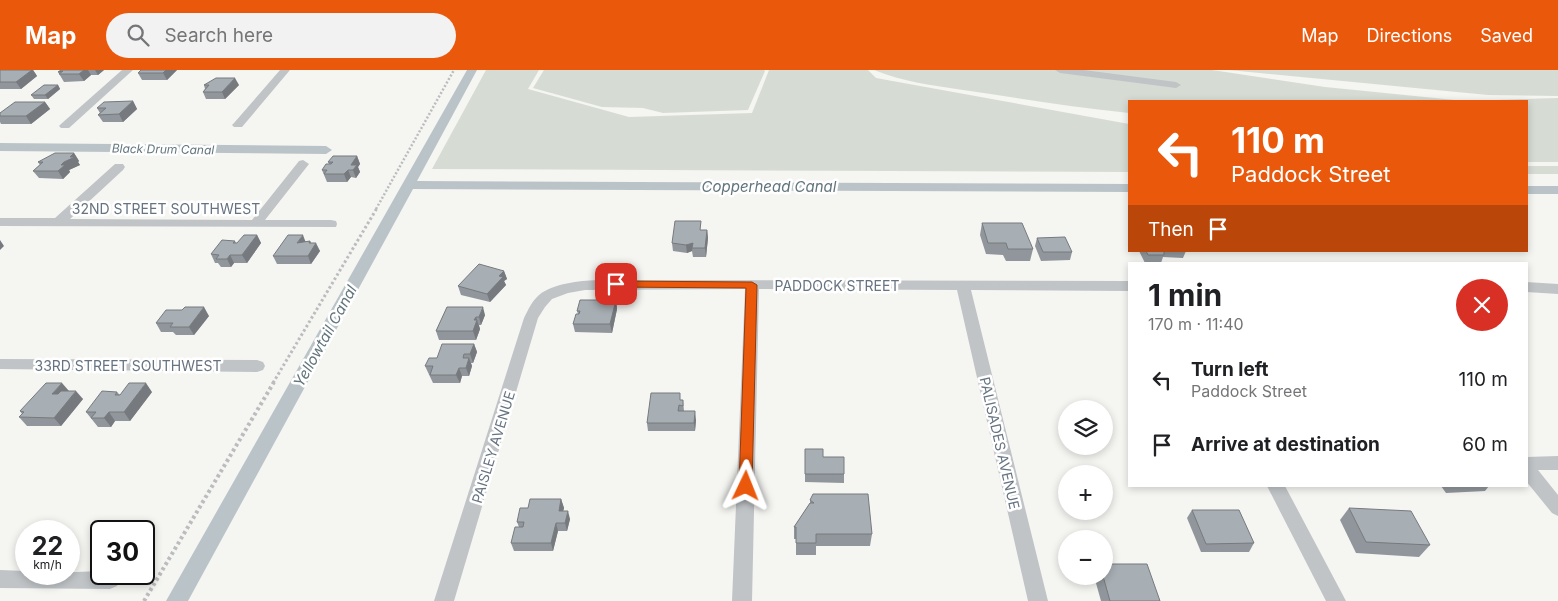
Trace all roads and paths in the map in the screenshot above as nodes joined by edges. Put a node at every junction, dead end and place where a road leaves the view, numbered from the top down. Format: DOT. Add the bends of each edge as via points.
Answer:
graph roads {
  1 [pos="128,70"];
  2 [pos="285,70"];
  3 [pos="454,70"];
  4 [pos="1060,70"];
  5 [pos="1176,85"];
  6 [pos="238,125"];
  7 [pos="64,126"];
  8 [pos="303,164"];
  9 [pos="119,167"];
  10 [pos="0,222"];
  11 [pos="59,222"];
  12 [pos="256,224"];
  13 [pos="331,224"];
  14 [pos="752,285"];
  15 [pos="963,285"];
  16 [pos="1128,286"];
  17 [pos="1528,287"];
  18 [pos="1558,289"];
  19 [pos="547,296"];
  20 [pos="0,364"];
  21 [pos="257,366"];
  22 [pos="1558,462"];
  23 [pos="1528,466"];
  24 [pos="1528,469"];
  25 [pos="1277,487"];
  26 [pos="1558,508"];
  27 [pos="0,579"];
  28 [pos="90,580"];
  29 [pos="144,601"];
  30 [pos="444,601"];
  31 [pos="742,601"];
  32 [pos="1038,601"];
  33 [pos="1336,601"];
  1 -- 7 [label="street"];
  2 -- 6 [label="street"];
  3 -- 29 [label="path" via="373,215"];
  4 -- 5 [label="street"];
  8 -- 12 [label="street"];
  9 -- 11 [label="street"];
  10 -- 11 [label="street, 32ND STREET SOUTHWEST"];
  11 -- 12 [label="street, 32ND STREET SOUTHWEST"];
  12 -- 13 [label="street, 32ND STREET SOUTHWEST"];
  14 -- 15 [label="street, PADDOCK STREET"];
  14 -- 19 [label="street, PADDOCK STREET" via="580,285"];
  14 -- 31 [label="street"];
  15 -- 16 [label="street, PADDOCK STREET"];
  15 -- 32 [label="street, PALISADES AVENUE"];
  17 -- 18 [label="street"];
  19 -- 30 [label="street, PAISLEY AVENUE" via="537,306 532,318"];
  20 -- 21 [label="street, 33RD STREET SOUTHWEST"];
  22 -- 23 [label="street"];
  24 -- 26 [label="street"];
  25 -- 33 [label="street"];
  27 -- 28 [label="street"];
}
